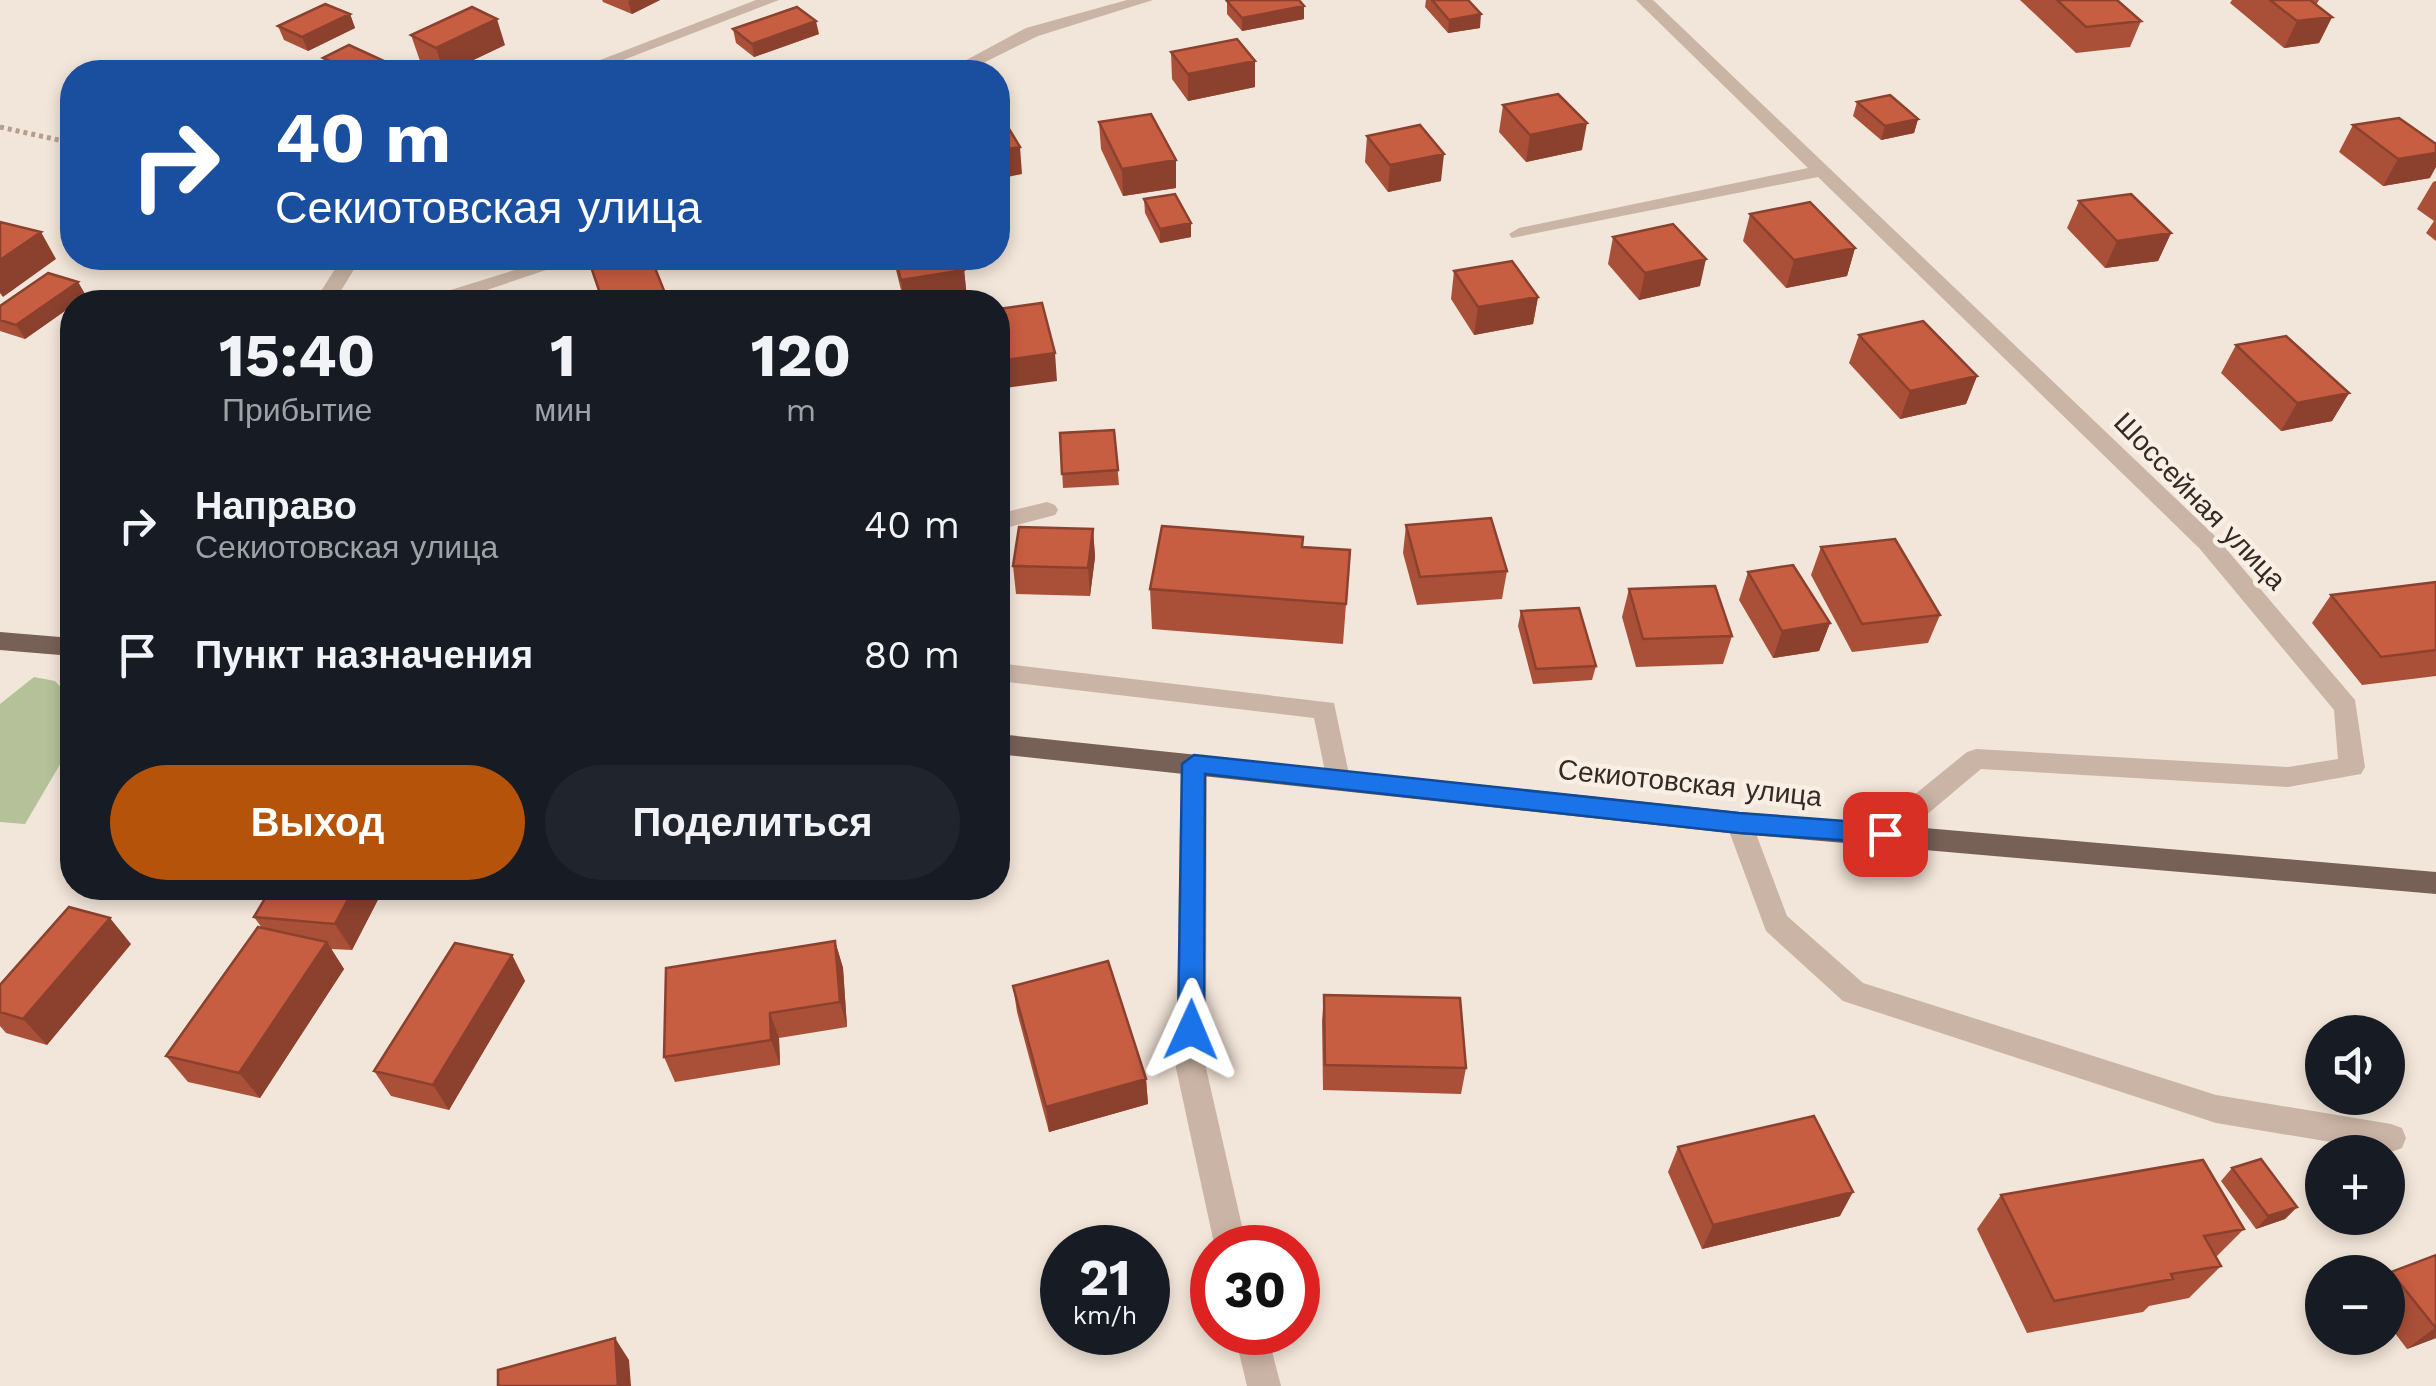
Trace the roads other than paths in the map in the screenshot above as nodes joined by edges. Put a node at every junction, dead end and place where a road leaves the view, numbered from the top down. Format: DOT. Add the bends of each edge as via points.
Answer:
graph roads {
  1 [pos="771,0"];
  2 [pos="1144,0"];
  3 [pos="1644,0"];
  4 [pos="610,60"];
  5 [pos="977,60"];
  6 [pos="1822,171"];
  7 [pos="1519,234"];
  8 [pos="534,270"];
  9 [pos="470,290"];
  10 [pos="1047,510"];
  11 [pos="1010,519"];
  12 [pos="0,641"];
  13 [pos="60,645"];
  14 [pos="1010,673"];
  15 [pos="1010,745"];
  16 [pos="1194,764"];
  17 [pos="1337,780"];
  18 [pos="1739,823"];
  19 [pos="1885,834"];
  20 [pos="2436,883"];
  21 [pos="2373,1135"];
  22 [pos="1226,1225"];
  23 [pos="1256,1355"];
  24 [pos="1264,1386"];
  1 -- 4 [label="street"];
  2 -- 5 [label="street" via="1032,32"];
  3 -- 6 [label="street, Шоссейная улица"];
  6 -- 7 [label="street"];
  6 -- 19 [label="street, Шоссейная улица" via="2208,544 2346,706 2352,767 2288,778 1976,759"];
  8 -- 9 [label="street"];
  10 -- 11 [label="street"];
  12 -- 13 [label="main road"];
  14 -- 17 [label="street" via="1325,710"];
  15 -- 16 [label="main road, Секиотовская улица"];
  16 -- 17 [label="main road, Секиотовская улица"];
  16 -- 22 [label="street" via="1190,1068"];
  17 -- 18 [label="main road, Секиотовская улица"];
  18 -- 19 [label="main road, Секиотовская улица"];
  18 -- 21 [label="street" via="1776,923 1853,992 2216,1109"];
  19 -- 20 [label="main road, Секиотовская улица"];
  23 -- 24 [label="street"];
}
